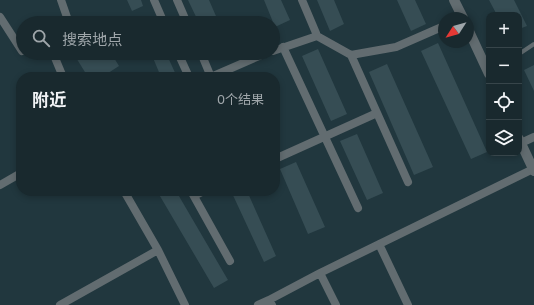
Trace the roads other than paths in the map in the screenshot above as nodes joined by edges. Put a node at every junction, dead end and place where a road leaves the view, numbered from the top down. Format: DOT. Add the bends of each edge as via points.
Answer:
graph roads {
  1 [pos="61,0"];
  2 [pos="154,0"];
  3 [pos="177,0"];
  4 [pos="302,0"];
  5 [pos="454,0"];
  6 [pos="460,12"];
  7 [pos="67,16"];
  8 [pos="161,16"];
  9 [pos="184,16"];
  10 [pos="0,17"];
  11 [pos="438,29"];
  12 [pos="316,33"];
  13 [pos="16,42"];
  14 [pos="474,43"];
  15 [pos="534,44"];
  16 [pos="283,47"];
  17 [pos="280,48"];
  18 [pos="522,52"];
  19 [pos="351,55"];
  20 [pos="56,60"];
  21 [pos="181,60"];
  22 [pos="204,60"];
  23 [pos="250,60"];
  24 [pos="486,68"];
  25 [pos="60,72"];
  26 [pos="187,72"];
  27 [pos="209,72"];
  28 [pos="222,72"];
  29 [pos="377,113"];
  30 [pos="325,136"];
  31 [pos="534,137"];
  32 [pos="522,140"];
  33 [pos="522,145"];
  34 [pos="280,157"];
  35 [pos="534,170"];
  36 [pos="16,176"];
  37 [pos="408,182"];
  38 [pos="0,185"];
  39 [pos="127,196"];
  40 [pos="195,196"];
  41 [pos="358,208"];
  42 [pos="379,244"];
  43 [pos="158,250"];
  44 [pos="230,261"];
  45 [pos="320,273"];
  46 [pos="270,302"];
  47 [pos="60,305"];
  48 [pos="185,305"];
  49 [pos="258,305"];
  50 [pos="336,305"];
  51 [pos="408,305"];
  1 -- 7 [label="street"];
  2 -- 8 [label="street"];
  3 -- 9 [label="street"];
  4 -- 12 [label="street"];
  5 -- 6 [label="street"];
  10 -- 13 [label="street"];
  11 -- 19 [label="street" via="396,47"];
  14 -- 24 [label="street"];
  15 -- 18 [label="lane"];
  16 -- 17 [label="street"];
  16 -- 19 [label="street" via="317,36"];
  16 -- 30 [label="street"];
  19 -- 29 [label="street"];
  20 -- 25 [label="street"];
  21 -- 26 [label="street"];
  22 -- 27 [label="street"];
  23 -- 28 [label="street"];
  29 -- 30 [label="street"];
  29 -- 37 [label="street"];
  30 -- 34 [label="street"];
  30 -- 41 [label="street"];
  31 -- 32 [label="street"];
  33 -- 35 [label="street"];
  35 -- 42 [label="street"];
  36 -- 38 [label="street"];
  39 -- 43 [label="street"];
  40 -- 44 [label="street"];
  42 -- 45 [label="street"];
  42 -- 51 [label="street"];
  43 -- 47 [label="street"];
  43 -- 48 [label="street"];
  45 -- 46 [label="street"];
  45 -- 50 [label="street"];
  46 -- 49 [label="street"];
}
